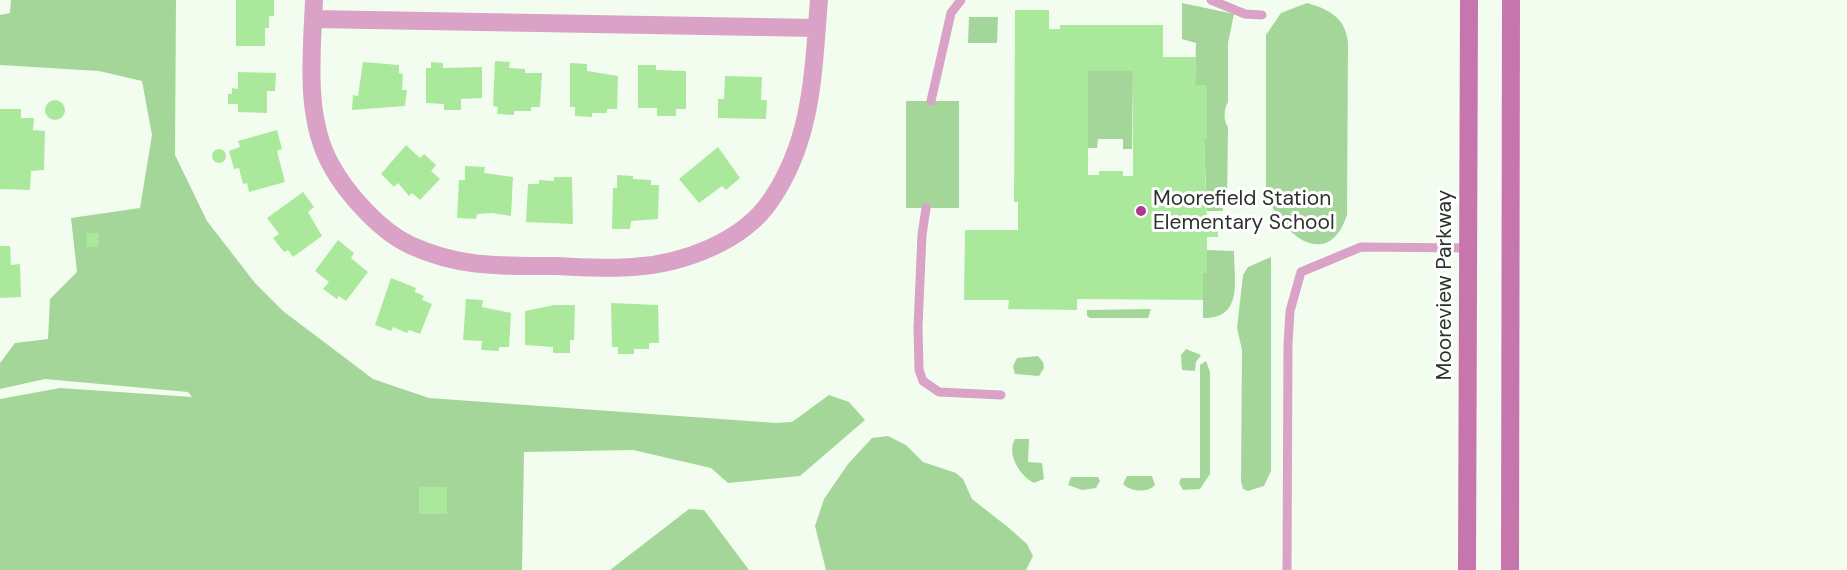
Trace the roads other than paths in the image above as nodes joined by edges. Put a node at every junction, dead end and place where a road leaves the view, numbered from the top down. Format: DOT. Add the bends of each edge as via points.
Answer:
graph roads {
  1 [pos="314,0"];
  2 [pos="819,0"];
  3 [pos="961,0"];
  4 [pos="1211,0"];
  5 [pos="1469,0"];
  6 [pos="1511,0"];
  7 [pos="1262,15"];
  8 [pos="314,19"];
  9 [pos="816,28"];
  10 [pos="931,101"];
  11 [pos="927,208"];
  12 [pos="1468,248"];
  13 [pos="1001,395"];
  14 [pos="1287,570"];
  15 [pos="1467,570"];
  16 [pos="1510,570"];
  1 -- 8 [label="street"];
  2 -- 9 [label="street"];
  3 -- 10 [label="lane" via="951,12"];
  4 -- 7 [label="lane" via="1245,14"];
  5 -- 12 [label="main road, Mooreview Parkway"];
  6 -- 16 [label="main road"];
  8 -- 9 [label="street"];
  8 -- 9 [label="street" via="316,117 320,138 338,176 371,216 407,244 451,261 487,266 634,267 697,253 730,238 770,201 794,160 805,129"];
  11 -- 13 [label="lane" via="918,327 923,381 939,392"];
  12 -- 14 [label="lane" via="1361,247 1301,272 1290,311 1288,344"];
  12 -- 15 [label="main road, Mooreview Parkway"];
}
